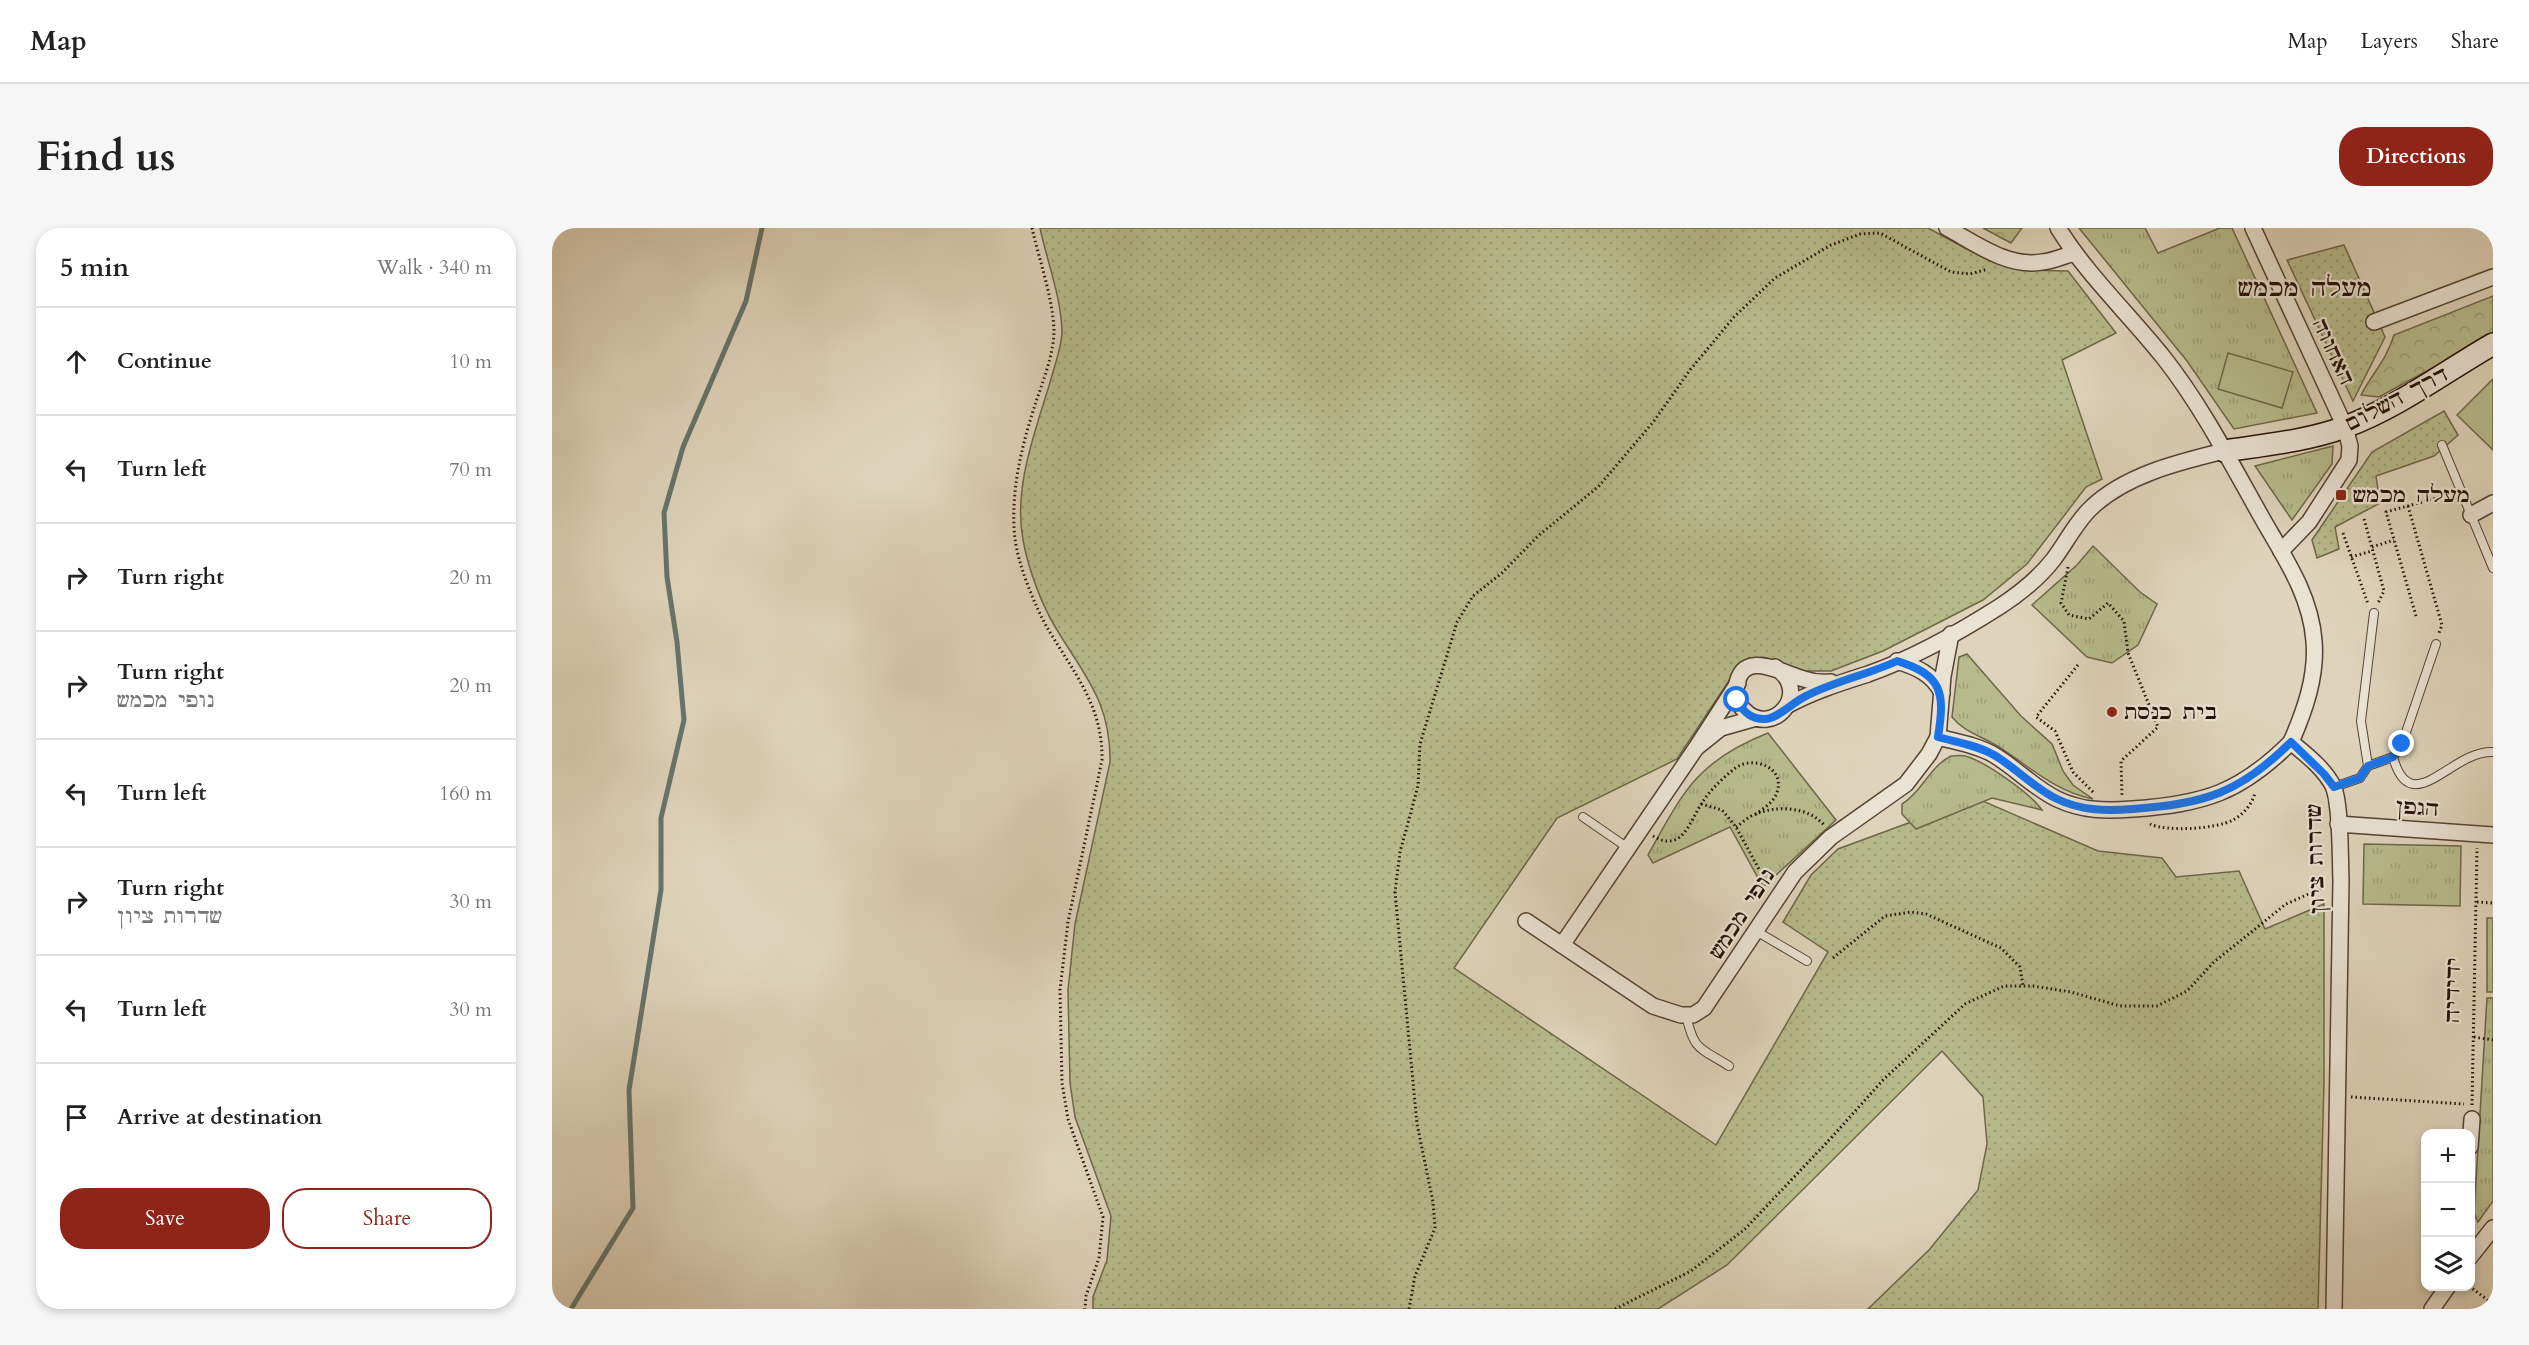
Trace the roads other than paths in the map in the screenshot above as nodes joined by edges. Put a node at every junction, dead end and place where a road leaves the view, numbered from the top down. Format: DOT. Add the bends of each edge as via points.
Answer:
graph roads {
  1 [pos="1947,228"];
  2 [pos="2058,228"];
  3 [pos="2253,228"];
  4 [pos="2074,253"];
  5 [pos="2493,277"];
  6 [pos="2374,322"];
  7 [pos="2493,344"];
  8 [pos="2345,427"];
  9 [pos="2442,445"];
  10 [pos="2224,451"];
  11 [pos="2493,503"];
  12 [pos="2471,515"];
  13 [pos="2281,551"];
  14 [pos="2493,568"];
  15 [pos="2374,613"];
  16 [pos="1951,634"];
  17 [pos="2436,644"];
  18 [pos="1897,661"];
  19 [pos="1775,667"];
  20 [pos="1840,681"];
  21 [pos="1738,682"];
  22 [pos="1942,693"];
  23 [pos="1788,705"];
  24 [pos="1756,718"];
  25 [pos="1938,737"];
  26 [pos="2291,742"];
  27 [pos="1696,748"];
  28 [pos="2493,752"];
  29 [pos="2393,757"];
  30 [pos="2368,766"];
  31 [pos="2334,787"];
  32 [pos="1583,817"];
  33 [pos="2338,824"];
  34 [pos="2485,834"];
  35 [pos="1628,848"];
  36 [pos="1526,921"];
  37 [pos="1756,931"];
  38 [pos="1562,945"];
  39 [pos="1807,961"];
  40 [pos="1686,1015"];
  41 [pos="1729,1066"];
  42 [pos="2472,1112"];
  43 [pos="2471,1129"];
  44 [pos="2493,1228"];
  45 [pos="2476,1238"];
  46 [pos="2445,1291"];
  47 [pos="2334,1309"];
  48 [pos="2432,1309"];
  1 -- 4 [label="street" via="2004,258 2024,264"];
  2 -- 4 [label="street"];
  3 -- 8 [label="street, האחווה"];
  4 -- 10 [label="street" via="2165,360"];
  5 -- 6 [label="street"];
  7 -- 8 [label="street, דרך השלום" via="2422,389"];
  8 -- 10 [label="street, דרך השלום" via="2313,437"];
  8 -- 13 [label="street, האחווה" via="2349,460 2309,522"];
  9 -- 12 [label="lane"];
  10 -- 13 [label="street"];
  10 -- 16 [label="street" via="2155,471 2109,494 2090,509 2029,586"];
  11 -- 12 [label="street"];
  12 -- 14 [label="lane"];
  13 -- 26 [label="street" via="2299,585 2314,641 2312,679"];
  15 -- 30 [label="lane" via="2361,721"];
  16 -- 18 [label="street"];
  16 -- 22 [label="street, נופי מכמש"];
  17 -- 29 [label="lane" via="2402,744"];
  18 -- 20 [label="street"];
  18 -- 22 [label="street" via="1927,674"];
  19 -- 20 [label="street" via="1802,679"];
  19 -- 21 [label="street" via="1757,665"];
  19 -- 23 [label="street" via="1791,687"];
  20 -- 23 [label="street"];
  21 -- 24 [label="street" via="1737,700 1748,715"];
  21 -- 27 [label="street"];
  22 -- 25 [label="street, נופי מכמש"];
  23 -- 24 [label="street" via="1774,717"];
  24 -- 27 [label="street" via="1721,728"];
  25 -- 26 [label="street" via="1993,754 2043,791 2074,806 2093,810 2200,801 2259,772"];
  25 -- 37 [label="street, נופי מכמש" via="1906,784 1831,837 1795,872"];
  26 -- 31 [label="street, שדרות ציון"];
  27 -- 35 [label="street"];
  28 -- 29 [label="lane" via="2483,751 2456,762 2419,786 2408,784 2397,771"];
  29 -- 30 [label="lane"];
  30 -- 31 [label="lane" via="2360,778"];
  31 -- 33 [label="street, שדרות ציון"];
  32 -- 35 [label="lane"];
  33 -- 34 [label="street, הגפן"];
  33 -- 47 [label="street, שדרות ציון"];
  35 -- 38 [label="street"];
  36 -- 38 [label="street"];
  37 -- 39 [label="lane"];
  37 -- 40 [label="street, נופי מכמש" via="1704,1008"];
  38 -- 40 [label="street" via="1653,1006"];
  40 -- 41 [label="lane" via="1696,1045"];
  42 -- 43 [label="street"];
  44 -- 45 [label="street"];
  46 -- 48 [label="street"];
}
